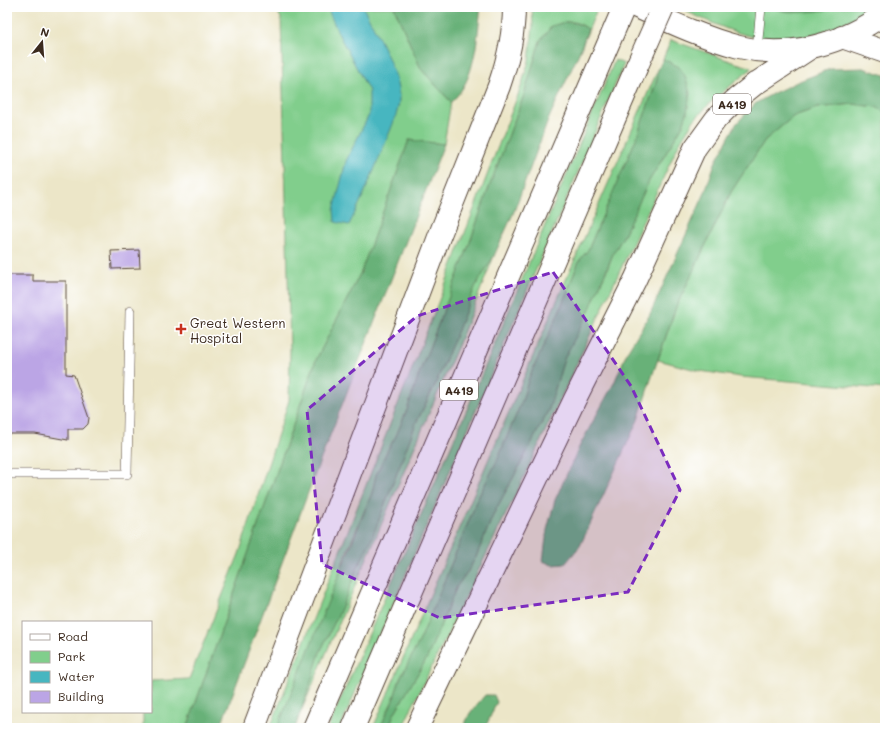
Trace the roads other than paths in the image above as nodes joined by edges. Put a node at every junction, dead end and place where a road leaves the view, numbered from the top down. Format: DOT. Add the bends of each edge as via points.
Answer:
graph roads {
  1 [pos="514,7"];
  2 [pos="624,7"];
  3 [pos="637,7"];
  4 [pos="663,7"];
  5 [pos="761,7"];
  6 [pos="885,13"];
  7 [pos="842,38"];
  8 [pos="810,48"];
  9 [pos="757,50"];
  10 [pos="885,52"];
  11 [pos="130,311"];
  12 [pos="7,474"];
  13 [pos="254,728"];
  14 [pos="314,728"];
  15 [pos="353,728"];
  16 [pos="417,728"];
  1 -- 13 [label="main road" via="512,42 499,86 439,237"];
  2 -- 14 [label="main road, A419"];
  3 -- 9 [label="main road" via="722,42"];
  4 -- 15 [label="main road, A419, bridge"];
  5 -- 9 [label="lane"];
  6 -- 7 [label="main road"];
  7 -- 8 [label="main road"];
  7 -- 10 [label="main road"];
  8 -- 9 [label="main road"];
  8 -- 16 [label="main road, A419" via="735,100 716,119 695,148 635,280"];
  11 -- 12 [label="lane" via="127,474"];
}
